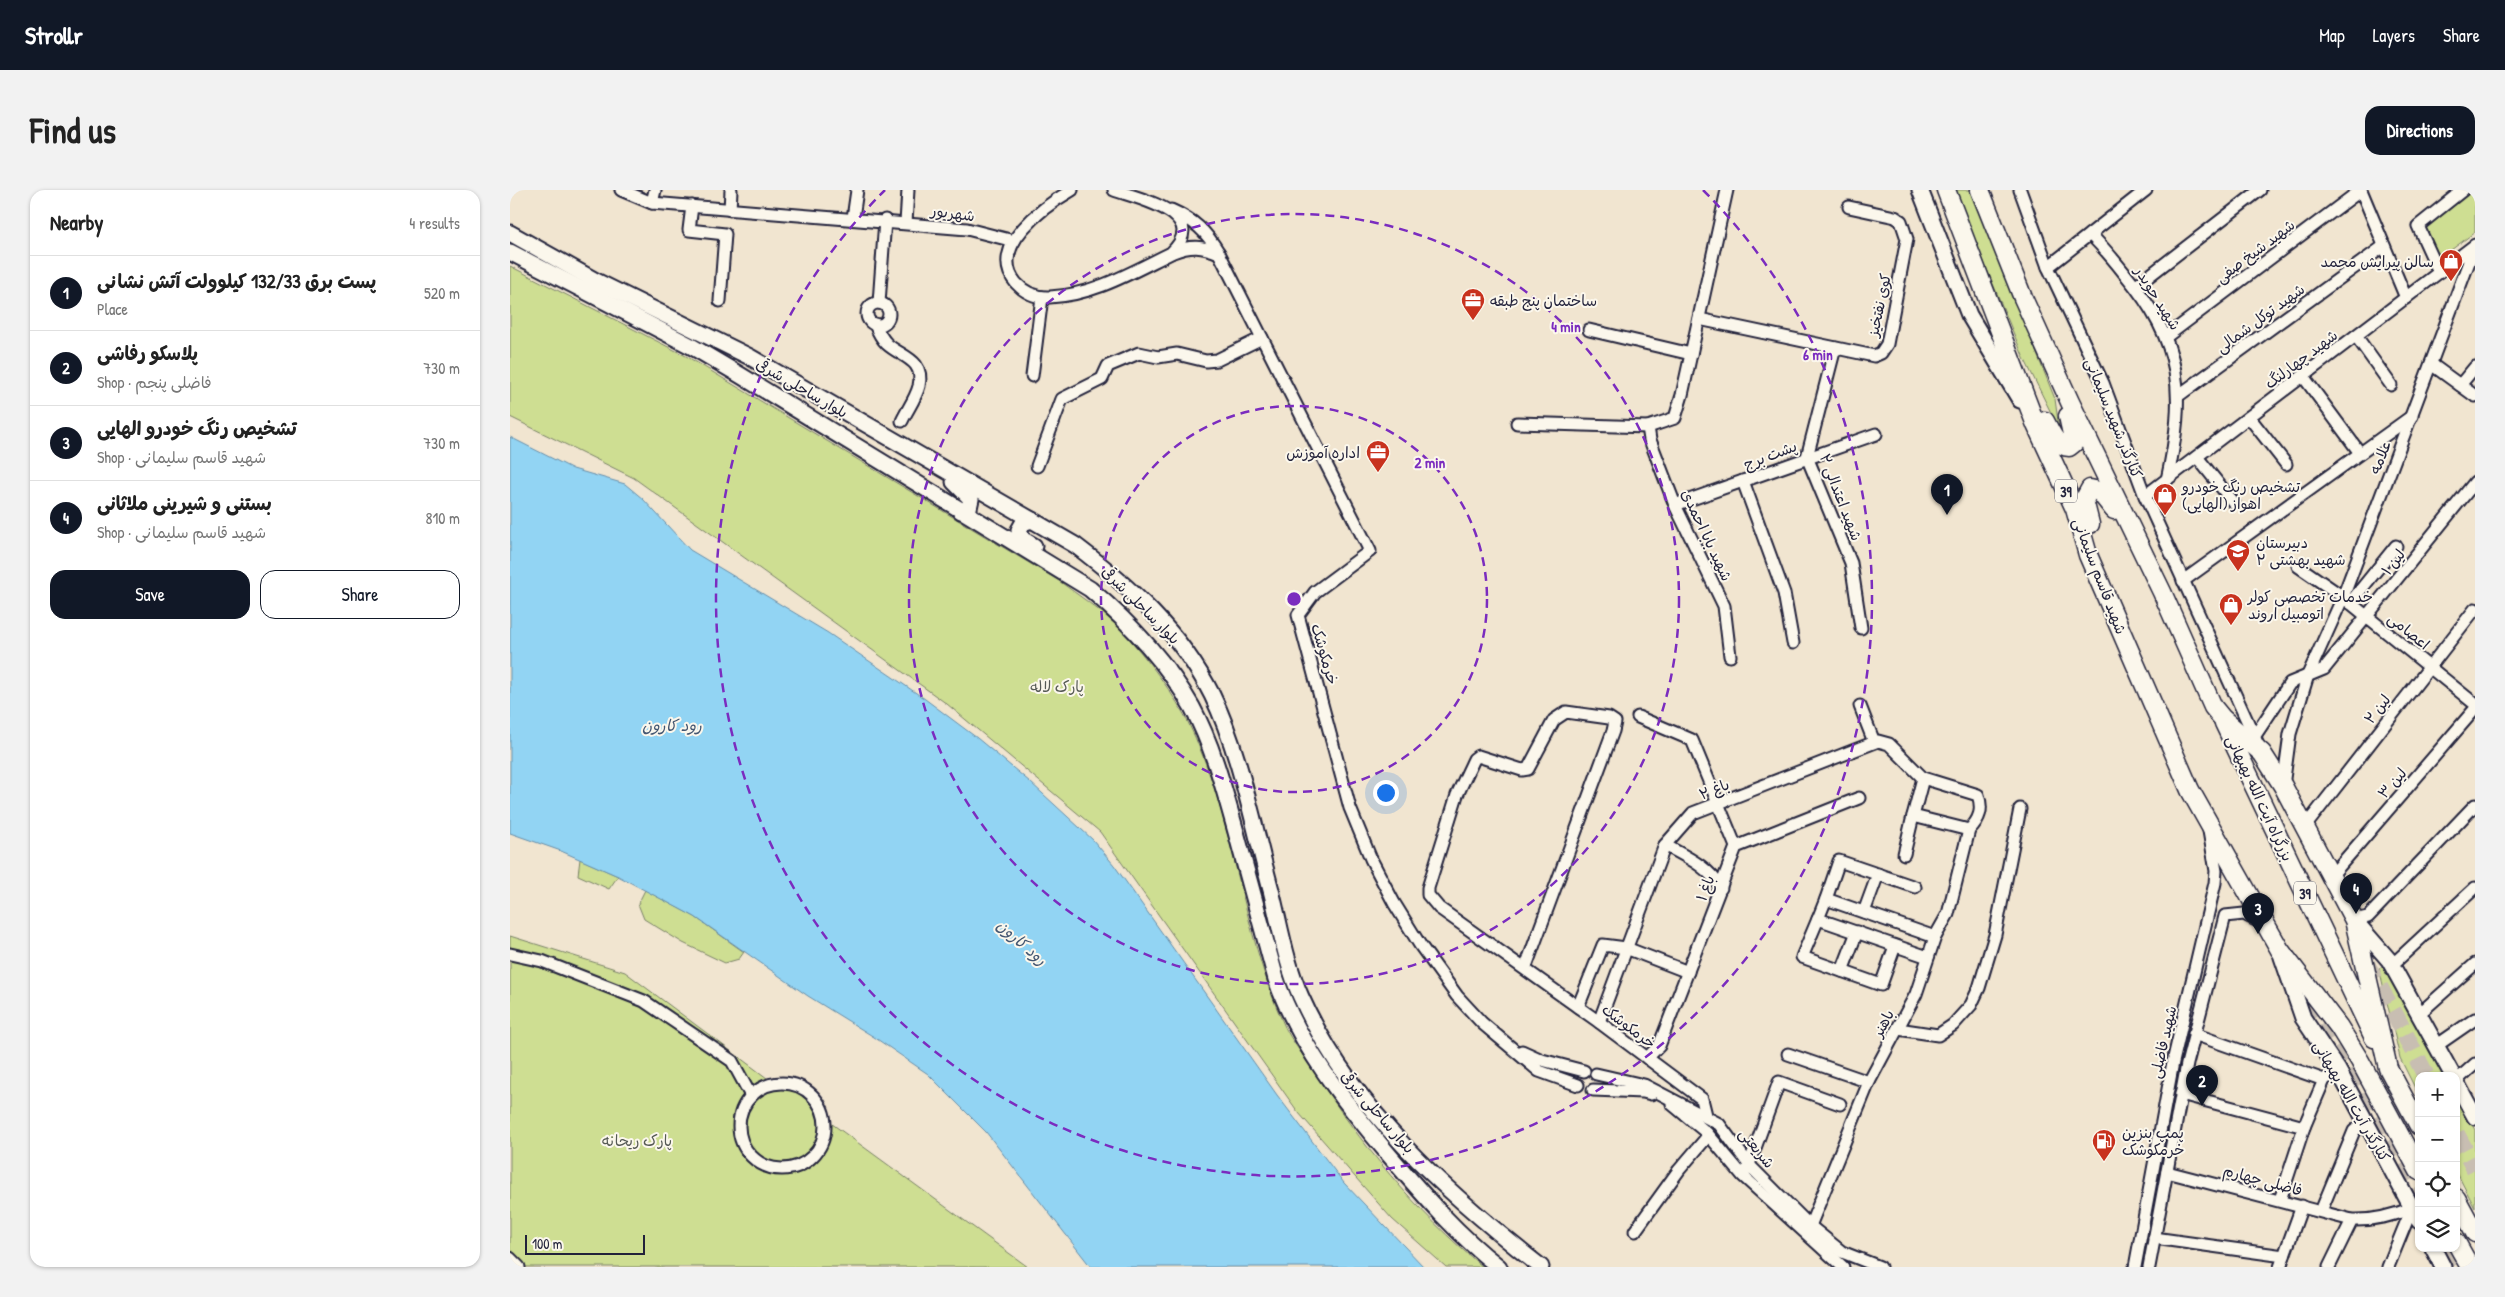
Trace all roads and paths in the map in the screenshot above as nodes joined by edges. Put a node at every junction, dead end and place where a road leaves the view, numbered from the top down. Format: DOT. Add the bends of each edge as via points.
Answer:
graph roads {
  1 [pos="621,190"];
  2 [pos="655,190"];
  3 [pos="731,190"];
  4 [pos="857,190"];
  5 [pos="908,190"];
  6 [pos="1072,190"];
  7 [pos="1114,190"];
  8 [pos="1727,190"];
  9 [pos="1920,190"];
  10 [pos="1946,190"];
  11 [pos="2020,190"];
  12 [pos="2146,190"];
  13 [pos="2260,190"];
  14 [pos="2361,190"];
  15 [pos="2463,190"];
  16 [pos="1985,195"];
  17 [pos="652,202"];
  18 [pos="692,206"];
  19 [pos="1850,207"];
  20 [pos="730,210"];
  21 [pos="1171,210"];
  22 [pos="853,218"];
  23 [pos="885,220"];
  24 [pos="906,223"];
  25 [pos="510,233"];
  26 [pos="2090,234"];
  27 [pos="1014,241"];
  28 [pos="2384,246"];
  29 [pos="2475,246"];
  30 [pos="510,252"];
  31 [pos="1171,252"];
  32 [pos="1219,253"];
  33 [pos="2048,267"];
  34 [pos="2439,272"];
  35 [pos="2136,286"];
  36 [pos="1042,297"];
  37 [pos="2406,298"];
  38 [pos="720,301"];
  39 [pos="879,303"];
  40 [pos="1699,319"];
  41 [pos="875,324"];
  42 [pos="1589,330"];
  43 [pos="2167,336"];
  44 [pos="2356,336"];
  45 [pos="1262,338"];
  46 [pos="1835,348"];
  47 [pos="1691,354"];
  48 [pos="2052,361"];
  49 [pos="2012,362"];
  50 [pos="2432,364"];
  51 [pos="2475,366"];
  52 [pos="1032,376"];
  53 [pos="2303,376"];
  54 [pos="2391,385"];
  55 [pos="2460,385"];
  56 [pos="2178,396"];
  57 [pos="2475,396"];
  58 [pos="2412,416"];
  59 [pos="2249,417"];
  60 [pos="902,421"];
  61 [pos="1517,423"];
  62 [pos="2036,425"];
  63 [pos="1648,428"];
  64 [pos="1876,434"];
  65 [pos="2360,453"];
  66 [pos="1807,457"];
  67 [pos="2196,457"];
  68 [pos="934,464"];
  69 [pos="2286,464"];
  70 [pos="1037,466"];
  71 [pos="2167,480"];
  72 [pos="1743,481"];
  73 [pos="2475,482"];
  74 [pos="2145,496"];
  75 [pos="2234,503"];
  76 [pos="1675,505"];
  77 [pos="961,510"];
  78 [pos="1032,520"];
  79 [pos="2396,546"];
  80 [pos="2093,566"];
  81 [pos="2298,566"];
  82 [pos="2150,567"];
  83 [pos="2183,581"];
  84 [pos="1090,589"];
  85 [pos="2347,600"];
  86 [pos="2475,608"];
  87 [pos="2368,617"];
  88 [pos="1861,628"];
  89 [pos="1793,642"];
  90 [pos="1730,656"];
  91 [pos="2429,667"];
  92 [pos="2308,675"];
  93 [pos="2475,704"];
  94 [pos="1860,706"];
  95 [pos="2475,709"];
  96 [pos="1638,717"];
  97 [pos="2222,718"];
  98 [pos="1874,742"];
  99 [pos="2256,744"];
  100 [pos="1923,778"];
  101 [pos="2283,786"];
  102 [pos="1859,798"];
  103 [pos="1718,803"];
  104 [pos="2475,805"];
  105 [pos="2020,809"];
  106 [pos="1913,816"];
  107 [pos="2208,825"];
  108 [pos="2304,828"];
  109 [pos="1969,830"];
  110 [pos="1665,845"];
  111 [pos="1736,847"];
  112 [pos="1904,854"];
  113 [pos="1878,874"];
  114 [pos="2331,876"];
  115 [pos="1915,887"];
  116 [pos="1721,888"];
  117 [pos="2475,888"];
  118 [pos="1826,898"];
  119 [pos="1864,912"];
  120 [pos="2207,918"];
  121 [pos="1818,919"];
  122 [pos="2354,920"];
  123 [pos="2223,921"];
  124 [pos="2264,924"];
  125 [pos="1857,932"];
  126 [pos="1935,937"];
  127 [pos="1895,946"];
  128 [pos="1626,948"];
  129 [pos="2280,950"];
  130 [pos="510,954"];
  131 [pos="1928,958"];
  132 [pos="2475,964"];
  133 [pos="2392,965"];
  134 [pos="1525,969"];
  135 [pos="1842,971"];
  136 [pos="1688,972"];
  137 [pos="1578,1007"];
  138 [pos="2419,1014"];
  139 [pos="2475,1019"];
  140 [pos="1598,1022"];
  141 [pos="1898,1029"];
  142 [pos="2194,1034"];
  143 [pos="1511,1046"];
  144 [pos="2436,1046"];
  145 [pos="1788,1054"];
  146 [pos="1647,1058"];
  147 [pos="2475,1064"];
  148 [pos="2388,1068"];
  149 [pos="2338,1070"];
  150 [pos="1584,1071"];
  151 [pos="2451,1072"];
  152 [pos="1596,1074"];
  153 [pos="2460,1078"];
  154 [pos="2324,1080"];
  155 [pos="1869,1082"];
  156 [pos="1578,1086"];
  157 [pos="2460,1089"];
  158 [pos="1593,1090"];
  159 [pos="2181,1094"];
  160 [pos="751,1096"];
  161 [pos="1840,1104"];
  162 [pos="1678,1105"];
  163 [pos="1706,1115"];
  164 [pos="2475,1117"];
  165 [pos="2415,1119"];
  166 [pos="2365,1122"];
  167 [pos="1720,1127"];
  168 [pos="2304,1127"];
  169 [pos="1709,1136"];
  170 [pos="2415,1164"];
  171 [pos="1750,1166"];
  172 [pos="2167,1172"];
  173 [pos="1743,1176"];
  174 [pos="2280,1200"];
  175 [pos="2460,1205"];
  176 [pos="2302,1206"];
  177 [pos="2321,1211"];
  178 [pos="2415,1215"];
  179 [pos="2352,1220"];
  180 [pos="1810,1226"];
  181 [pos="1635,1231"];
  182 [pos="2475,1233"];
  183 [pos="2154,1238"];
  184 [pos="2460,1249"];
  185 [pos="2435,1252"];
  186 [pos="510,1258"];
  187 [pos="2282,1261"];
  188 [pos="519,1267"];
  189 [pos="1499,1267"];
  190 [pos="1541,1267"];
  191 [pos="1843,1267"];
  192 [pos="1880,1267"];
  193 [pos="2135,1267"];
  194 [pos="2149,1267"];
  195 [pos="2329,1267"];
  196 [pos="2388,1267"];
  197 [pos="2443,1267"];
  198 [pos="2470,1267"];
  1 -- 17 [label="street, شهریور"];
  2 -- 17 [label="street"];
  3 -- 20 [label="street"];
  4 -- 22 [label="street"];
  5 -- 24 [label="street"];
  6 -- 27 [label="street" via="1052,201 1031,219"];
  7 -- 21 [label="street, خرمکوشک"];
  8 -- 40 [label="street"];
  9 -- 62 [label="main road" via="1970,315"];
  10 -- 49 [label="highway, شهید قاسم سلیمانی / 39"];
  11 -- 33 [label="street, کنارگذر شهید سلیمانی"];
  12 -- 26 [label="street"];
  13 -- 35 [label="street"];
  14 -- 28 [label="street"];
  14 -- 43 [label="street, شهید شیخ صفی"];
  15 -- 34 [label="street" via="2418,226"];
  16 -- 48 [label="highway, 39" via="2023,298"];
  17 -- 18 [label="street, شهریور"];
  18 -- 20 [label="street, شهریور"];
  18 -- 38 [label="street" via="689,230 725,234"];
  19 -- 46 [label="street, کوی نفتخیز" via="1895,217 1907,239 1906,251 1887,344 1882,353 1874,356"];
  20 -- 22 [label="street, شهریور"];
  21 -- 31 [label="street" via="1182,226 1182,236"];
  21 -- 32 [label="street, خرمکوشک" via="1191,219 1208,234"];
  22 -- 23 [label="street, شهریور"];
  23 -- 24 [label="street, شهریور"];
  23 -- 39 [label="street"];
  24 -- 27 [label="street, شهریور" via="967,229"];
  25 -- 68 [label="main road, بلوار ساحلی شرقی" via="596,281 750,357"];
  26 -- 33 [label="street"];
  26 -- 35 [label="street, شهید حویدر"];
  27 -- 36 [label="street" via="1009,254 1009,268 1014,280 1024,290"];
  28 -- 37 [label="street"];
  28 -- 56 [label="street, شهید توکل شمالی"];
  29 -- 34 [label="street, شهید چهارلنگ"];
  29 -- 50 [label="street, علامه"];
  30 -- 77 [label="main road, بلوار ساحلی شرقی" via="691,346"];
  31 -- 32 [label="street" via="1187,247 1204,247"];
  31 -- 36 [label="street" via="1095,290"];
  32 -- 45 [label="street, خرمکوشک"];
  33 -- 74 [label="street, کنارگذر شهید سلیمانی" via="2103,383"];
  34 -- 37 [label="street, شهید چهارلنگ"];
  35 -- 43 [label="street, شهید حویدر"];
  36 -- 52 [label="street"];
  37 -- 44 [label="street, شهید چهارلنگ"];
  39 -- 41 [label="street" via="872,305 867,314"];
  39 -- 41 [label="street" via="888,309 889,316 885,322"];
  40 -- 46 [label="street, کوی نفتخیز"];
  40 -- 47 [label="street"];
  41 -- 60 [label="street" via="888,346 914,361 917,368 919,386"];
  42 -- 47 [label="street"];
  43 -- 56 [label="street, شهید حویدر" via="2174,360"];
  44 -- 53 [label="street, شهید چهارلنگ"];
  44 -- 54 [label="street"];
  45 -- 70 [label="street" via="1217,360 1206,361 1177,354 1158,357 1139,352 1108,366 1102,379 1062,399"];
  45 -- 143 [label="street, خرمکوشک" via="1370,551 1314,592 1298,615 1350,808 1376,868 1420,945 1457,996 1482,1023"];
  46 -- 66 [label="street, شهید اعتدالی ۲"];
  47 -- 63 [label="street" via="1674,418"];
  48 -- 49 [label="highway" via="2073,431 2074,443 2069,447 2055,440"];
  48 -- 82 [label="highway, 39"];
  49 -- 62 [label="highway, شهید قاسم سلیمانی / 39"];
  50 -- 55 [label="street"];
  50 -- 58 [label="street, علامه"];
  51 -- 55 [label="street"];
  53 -- 59 [label="street, شهید چهارلنگ"];
  53 -- 65 [label="street"];
  55 -- 57 [label="street"];
  56 -- 71 [label="street, شهید حویدر" via="2175,440"];
  58 -- 65 [label="street"];
  58 -- 85 [label="street, علامه"];
  59 -- 67 [label="street, شهید چهارلنگ"];
  59 -- 69 [label="street"];
  61 -- 63 [label="street"];
  62 -- 80 [label="highway, شهید قاسم سلیمانی / 39" via="2075,509"];
  63 -- 76 [label="street, شهید بابا احمدی"];
  64 -- 66 [label="street, پشت برج"];
  65 -- 83 [label="street"];
  66 -- 72 [label="street, پشت برج"];
  66 -- 88 [label="street, شهید اعتدالی ۲" via="1851,563"];
  67 -- 71 [label="street, شهید چهارلنگ"];
  67 -- 75 [label="street"];
  68 -- 77 [label="main road" via="971,499 969,508"];
  68 -- 78 [label="main road, بلوار ساحلی شرقی"];
  71 -- 74 [label="street, شهید چهارلنگ"];
  72 -- 76 [label="street, پشت برج"];
  72 -- 89 [label="street" via="1784,593"];
  73 -- 87 [label="street, لین ۱"];
  74 -- 83 [label="street, کنارگذر شهید سلیمانی"];
  76 -- 90 [label="street, شهید بابا احمدی" via="1724,606"];
  77 -- 84 [label="main road, بلوار ساحلی شرقی"];
  78 -- 84 [label="main road" via="1021,526 1022,539 1072,569"];
  78 -- 190 [label="main road, بلوار ساحلی شرقی" via="1075,545 1108,570 1170,630 1193,660 1226,732 1293,974 1307,1009 1339,1068 1376,1114 1441,1182"];
  79 -- 85 [label="street"];
  80 -- 82 [label="highway" via="2094,545 2084,500 2090,489 2099,491"];
  80 -- 107 [label="highway, شهید قاسم سلیمانی / 39"];
  81 -- 85 [label="street, اعصامی"];
  82 -- 97 [label="highway, 39" via="2210,701"];
  83 -- 99 [label="street, کنارگذر شهید سلیمانی"];
  84 -- 189 [label="main road, بلوار ساحلی شرقی" via="1116,610 1149,646 1192,707 1208,740 1284,1002 1326,1076 1424,1196"];
  85 -- 87 [label="street, اعصامی"];
  85 -- 92 [label="street, علامه"];
  86 -- 91 [label="street, لین ۲"];
  87 -- 91 [label="street, اعصامی"];
  87 -- 92 [label="street, لین ۱" via="2324,669"];
  91 -- 93 [label="street, اعصامی"];
  91 -- 108 [label="street, لین ۲"];
  92 -- 99 [label="street" via="2290,683"];
  92 -- 101 [label="street, علامه" via="2290,734"];
  94 -- 98 [label="street"];
  95 -- 114 [label="street, لین ۳"];
  96 -- 103 [label="street" via="1692,740"];
  97 -- 99 [label="highway, 39"];
  97 -- 148 [label="highway, بزرگراه آیت الله بهبهانی / 39"];
  98 -- 100 [label="street" via="1889,744"];
  98 -- 103 [label="street, باغ ۲"];
  99 -- 101 [label="highway, 39"];
  100 -- 106 [label="street"];
  100 -- 109 [label="street" via="1978,795 1980,811"];
  101 -- 108 [label="highway, 39"];
  102 -- 111 [label="street"];
  103 -- 110 [label="street, باغ ۲" via="1694,813"];
  103 -- 111 [label="street"];
  104 -- 122 [label="street" via="2368,917"];
  105 -- 141 [label="street" via="1995,935 1971,1006 1938,1035"];
  106 -- 109 [label="street"];
  106 -- 112 [label="street"];
  107 -- 120 [label="street, شهید فاضلی" via="2216,871"];
  107 -- 124 [label="highway, شهید قاسم سلیمانی / 39"];
  108 -- 114 [label="highway, 39"];
  109 -- 126 [label="street, باهنر" via="1948,914"];
  110 -- 116 [label="street" via="1704,867"];
  110 -- 128 [label="street, باغ ۲"];
  111 -- 116 [label="street, باغ ۱"];
  113 -- 115 [label="street"];
  113 -- 118 [label="street" via="1838,861"];
  113 -- 119 [label="street"];
  114 -- 122 [label="highway, 39"];
  116 -- 136 [label="street, باغ ۱"];
  117 -- 133 [label="street"];
  118 -- 119 [label="street"];
  118 -- 121 [label="street"];
  119 -- 126 [label="street"];
  120 -- 123 [label="street" via="2215,913"];
  120 -- 193 [label="street, شهید فاضلی" via="2173,1062"];
  121 -- 125 [label="street"];
  121 -- 135 [label="street" via="1802,958"];
  122 -- 133 [label="main road"];
  122 -- 148 [label="highway, بزرگراه آیت الله بهبهانی / 39"];
  123 -- 124 [label="street" via="2224,916 2240,913"];
  123 -- 142 [label="street, شهید فاضلی"];
  124 -- 129 [label="highway, شهید قاسم سلیمانی / 39"];
  125 -- 127 [label="street"];
  125 -- 135 [label="street"];
  126 -- 131 [label="street, باهنر"];
  127 -- 131 [label="street"];
  127 -- 135 [label="street" via="1881,985"];
  128 -- 136 [label="street"];
  128 -- 137 [label="street" via="1603,945"];
  128 -- 140 [label="street, باغ ۲"];
  129 -- 149 [label="main road, کنارگذر آیت الله بهبهانی" via="2303,1018"];
  129 -- 170 [label="highway, 39" via="2356,1054"];
  130 -- 160 [label="street" via="542,960 644,1001 732,1061"];
  131 -- 141 [label="street, باهنر" via="1916,994"];
  132 -- 138 [label="street"];
  133 -- 138 [label="main road"];
  134 -- 134 [label="street, خرمکوشک" via="1439,908 1428,895 1457,795 1478,756 1528,769 1554,720 1566,712 1609,718 1615,722 1613,731"];
  134 -- 137 [label="street, خرمکوشک"];
  136 -- 146 [label="street, باغ ۱" via="1659,1046"];
  137 -- 140 [label="street, خرمکوشک"];
  138 -- 144 [label="main road"];
  139 -- 144 [label="street"];
  140 -- 146 [label="street, خرمکوشک"];
  141 -- 155 [label="street, باهنر"];
  142 -- 154 [label="street"];
  142 -- 159 [label="street, شهید فاضلی"];
  143 -- 150 [label="street" via="1542,1060"];
  143 -- 156 [label="street" via="1539,1070"];
  144 -- 151 [label="main road"];
  145 -- 155 [label="street"];
  146 -- 163 [label="street, خرمکوشک" via="1702,1099"];
  147 -- 153 [label="street"];
  148 -- 165 [label="highway, بزرگراه آیت الله بهبهانی / 39"];
  149 -- 154 [label="street"];
  149 -- 166 [label="main road, کنارگذر آیت الله بهبهانی"];
  150 -- 152 [label="street"];
  150 -- 156 [label="street" via="1578,1077"];
  152 -- 158 [label="street" via="1598,1083"];
  152 -- 162 [label="street, شریعتی" via="1644,1085"];
  154 -- 168 [label="street"];
  155 -- 180 [label="street, باهنر"];
  156 -- 158 [label="street" via="1585,1091"];
  157 -- 164 [label="main road"];
  158 -- 162 [label="street, شریعتی" via="1643,1092"];
  159 -- 168 [label="street"];
  159 -- 172 [label="street, شهید فاضلی"];
  160 -- 160 [label="street" via="743,1108 740,1136 755,1160 779,1169 792,1168 814,1155 822,1144 825,1131 820,1105 812,1095 801,1087 781,1084 762,1088"];
  161 -- 171 [label="street" via="1779,1082"];
  162 -- 163 [label="street, شریعتی"];
  162 -- 169 [label="street, شریعتی"];
  163 -- 167 [label="street, شریعتی"];
  166 -- 177 [label="street" via="2354,1131"];
  166 -- 178 [label="main road, کنارگذر آیت الله بهبهانی"];
  167 -- 169 [label="street" via="1708,1127"];
  167 -- 171 [label="street, شریعتی"];
  168 -- 174 [label="street"];
  169 -- 173 [label="street, شریعتی"];
  169 -- 181 [label="street" via="1679,1170"];
  171 -- 173 [label="street"];
  171 -- 180 [label="street, شریعتی"];
  172 -- 174 [label="street, فاضلی چهارم"];
  172 -- 183 [label="street, شهید فاضلی"];
  173 -- 191 [label="street, شریعتی"];
  174 -- 176 [label="street, فاضلی چهارم"];
  175 -- 182 [label="highway"];
  176 -- 177 [label="street, فاضلی چهارم"];
  176 -- 187 [label="street"];
  177 -- 179 [label="street, فاضلی چهارم"];
  178 -- 179 [label="street, فاضلی چهارم"];
  178 -- 196 [label="street"];
  179 -- 195 [label="street"];
  180 -- 192 [label="street, شریعتی" via="1842,1252"];
  183 -- 187 [label="street"];
  183 -- 194 [label="street, شهید فاضلی"];
  184 -- 198 [label="highway"];
  185 -- 197 [label="main road"];
  186 -- 188 [label="street"];
}
